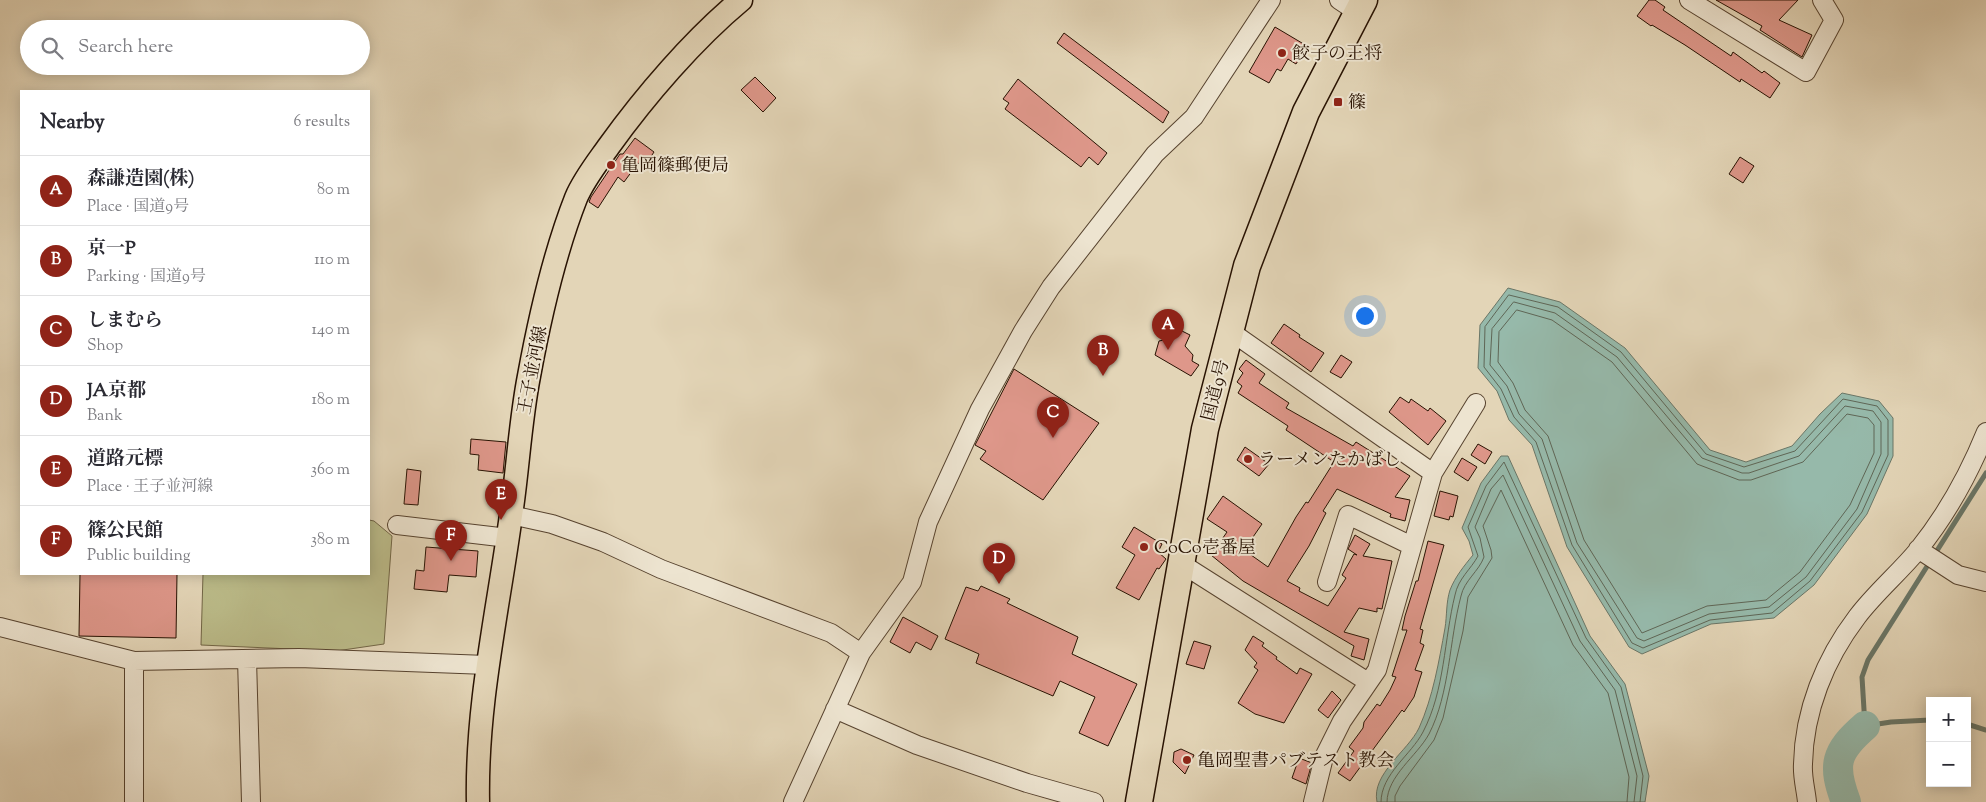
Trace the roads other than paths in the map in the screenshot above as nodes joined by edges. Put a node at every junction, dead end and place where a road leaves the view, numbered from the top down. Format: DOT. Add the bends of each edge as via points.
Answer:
graph roads {
  1 [pos="741,0"];
  2 [pos="1271,0"];
  3 [pos="1689,0"];
  4 [pos="1822,0"];
  5 [pos="1354,4"];
  6 [pos="1230,331"];
  7 [pos="1476,404"];
  8 [pos="1986,432"];
  9 [pos="1433,473"];
  10 [pos="511,515"];
  11 [pos="397,525"];
  12 [pos="508,538"];
  13 [pos="1412,546"];
  14 [pos="1918,550"];
  15 [pos="1182,564"];
  16 [pos="1327,582"];
  17 [pos="1986,582"];
  18 [pos="0,627"];
  19 [pos="861,653"];
  20 [pos="247,659"];
  21 [pos="134,661"];
  22 [pos="487,665"];
  23 [pos="1368,682"];
  24 [pos="835,709"];
  25 [pos="134,802"];
  26 [pos="250,802"];
  27 [pos="478,802"];
  28 [pos="792,802"];
  29 [pos="1094,802"];
  30 [pos="1139,802"];
  31 [pos="1313,802"];
  32 [pos="1807,802"];
  1 -- 10 [label="main road, 王子並河線" via="651,93 590,172 577,197 549,286 529,377"];
  2 -- 19 [label="street" via="1194,117 1155,154 1051,287 1023,331 980,409 928,522 912,582"];
  3 -- 4 [label="street" via="1806,72 1834,20"];
  5 -- 6 [label="highway, 国道9号" via="1276,185 1247,266"];
  6 -- 9 [label="street"];
  6 -- 15 [label="highway, 国道9号" via="1205,429"];
  7 -- 9 [label="street"];
  8 -- 14 [label="street" via="1969,473"];
  9 -- 13 [label="street"];
  10 -- 12 [label="main road, 王子並河線"];
  10 -- 19 [label="street" via="552,524 603,542 661,569 831,633"];
  11 -- 12 [label="street"];
  12 -- 22 [label="main road, 王子並河線"];
  13 -- 16 [label="street" via="1348,514"];
  13 -- 23 [label="street" via="1377,670"];
  14 -- 17 [label="street" via="1958,575"];
  14 -- 32 [label="street" via="1857,617 1827,666 1809,709 1802,765"];
  15 -- 23 [label="street"];
  15 -- 30 [label="highway, 国道9号"];
  18 -- 21 [label="street"];
  19 -- 24 [label="street"];
  20 -- 21 [label="street"];
  20 -- 22 [label="street"];
  20 -- 26 [label="street"];
  21 -- 25 [label="street"];
  22 -- 27 [label="main road, 王子並河線" via="477,760"];
  23 -- 31 [label="street" via="1342,721 1324,757"];
  24 -- 28 [label="street"];
  24 -- 29 [label="street" via="917,745"];
}
